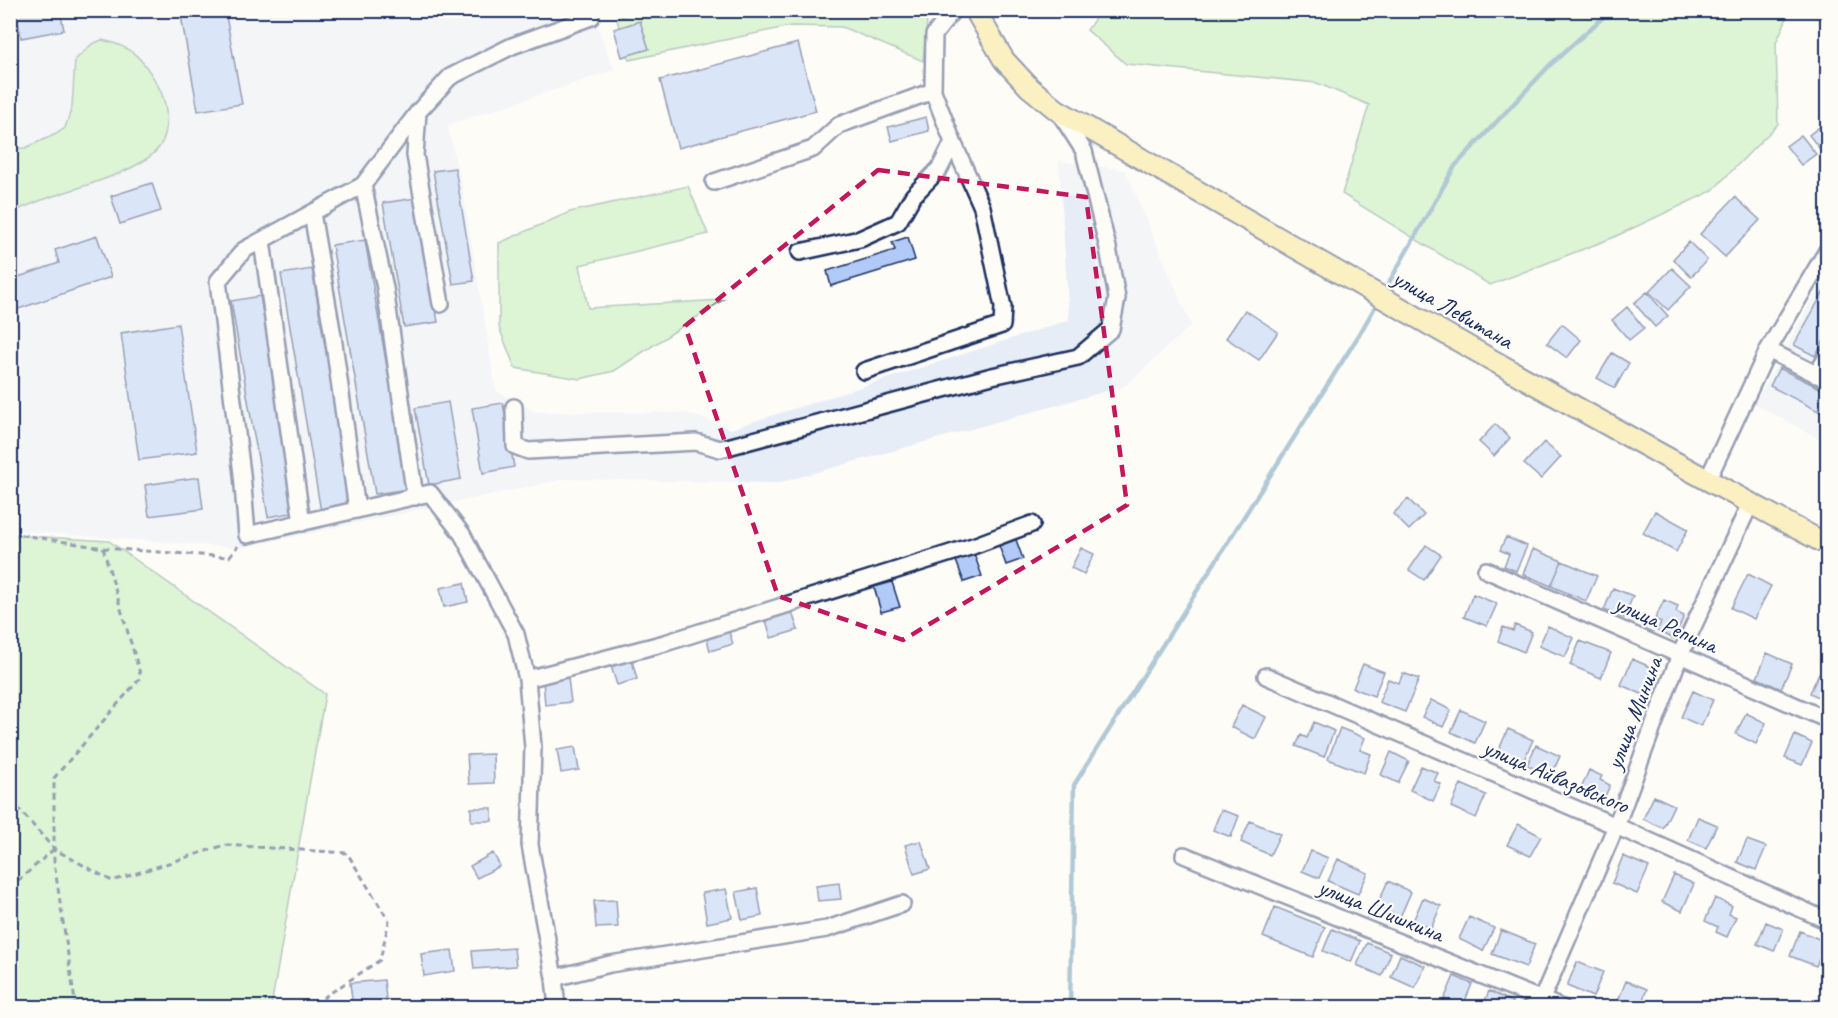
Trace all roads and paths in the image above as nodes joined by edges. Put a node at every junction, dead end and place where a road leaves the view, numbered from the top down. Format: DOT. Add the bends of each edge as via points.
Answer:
graph roads {
  1 [pos="590,10"];
  2 [pos="952,10"];
  3 [pos="975,10"];
  4 [pos="933,91"];
  5 [pos="1057,110"];
  6 [pos="418,112"];
  7 [pos="953,142"];
  8 [pos="714,182"];
  9 [pos="363,185"];
  10 [pos="312,213"];
  11 [pos="262,241"];
  12 [pos="1827,249"];
  13 [pos="800,252"];
  14 [pos="441,304"];
  15 [pos="1768,350"];
  16 [pos="1827,355"];
  17 [pos="864,371"];
  18 [pos="1822,378"];
  19 [pos="514,406"];
  20 [pos="1707,481"];
  21 [pos="415,497"];
  22 [pos="1750,504"];
  23 [pos="357,510"];
  24 [pos="302,523"];
  25 [pos="1032,524"];
  26 [pos="10,533"];
  27 [pos="247,536"];
  28 [pos="1827,545"];
  29 [pos="103,548"];
  30 [pos="1486,570"];
  31 [pos="1680,655"];
  32 [pos="1266,676"];
  33 [pos="527,678"];
  34 [pos="1827,720"];
  35 [pos="10,799"];
  36 [pos="1616,826"];
  37 [pos="54,849"];
  38 [pos="1184,855"];
  39 [pos="10,888"];
  40 [pos="902,904"];
  41 [pos="1827,921"];
  42 [pos="554,978"];
  43 [pos="1540,1003"];
  44 [pos="76,1008"];
  45 [pos="308,1008"];
  46 [pos="557,1008"];
  47 [pos="1562,1008"];
  1 -- 6 [label="street" via="591,17 512,46 450,77"];
  2 -- 4 [label="street" via="934,34"];
  3 -- 5 [label="main road, улица Левитана" via="1004,60"];
  4 -- 7 [label="street"];
  4 -- 8 [label="street" via="839,124 813,149"];
  5 -- 19 [label="street" via="1084,151 1117,298 1111,329 1078,357 992,376 720,449 696,442 528,451 515,446"];
  5 -- 20 [label="main road, улица Левитана"];
  6 -- 9 [label="street"];
  6 -- 14 [label="street" via="415,155"];
  7 -- 13 [label="street" via="940,168 913,196 898,222 860,239"];
  7 -- 17 [label="street" via="982,207 1003,307 1002,325"];
  9 -- 10 [label="street"];
  9 -- 21 [label="street" via="385,288"];
  10 -- 11 [label="street"];
  10 -- 23 [label="street"];
  11 -- 24 [label="street"];
  11 -- 27 [label="street" via="244,250 218,281"];
  12 -- 15 [label="street"];
  15 -- 18 [label="street"];
  15 -- 20 [label="street"];
  16 -- 18 [label="street"];
  20 -- 22 [label="main road, улица Левитана"];
  21 -- 23 [label="street"];
  21 -- 33 [label="street" via="430,494 462,534 516,634"];
  22 -- 28 [label="main road, улица Левитана"];
  22 -- 31 [label="street, улица Минина"];
  23 -- 24 [label="street"];
  24 -- 27 [label="street"];
  25 -- 33 [label="street" via="665,643"];
  26 -- 29 [label="path"];
  27 -- 29 [label="path" via="229,557"];
  29 -- 37 [label="path" via="141,677 54,778"];
  30 -- 31 [label="street, улица Репина"];
  31 -- 34 [label="street, улица Репина"];
  31 -- 36 [label="street, улица Минина"];
  32 -- 36 [label="street, улица Айвазовского"];
  33 -- 42 [label="street" via="533,747 530,845"];
  35 -- 37 [label="path"];
  36 -- 41 [label="street, улица Айвазовского"];
  36 -- 43 [label="street, улица Минина"];
  37 -- 39 [label="path"];
  37 -- 44 [label="path"];
  37 -- 45 [label="path" via="112,880 225,845 347,853 389,921 380,960"];
  38 -- 43 [label="street, улица Шишкина"];
  40 -- 42 [label="street" via="827,930 610,964"];
  42 -- 46 [label="street"];
  43 -- 47 [label="street, улица Шишкина"];
}
